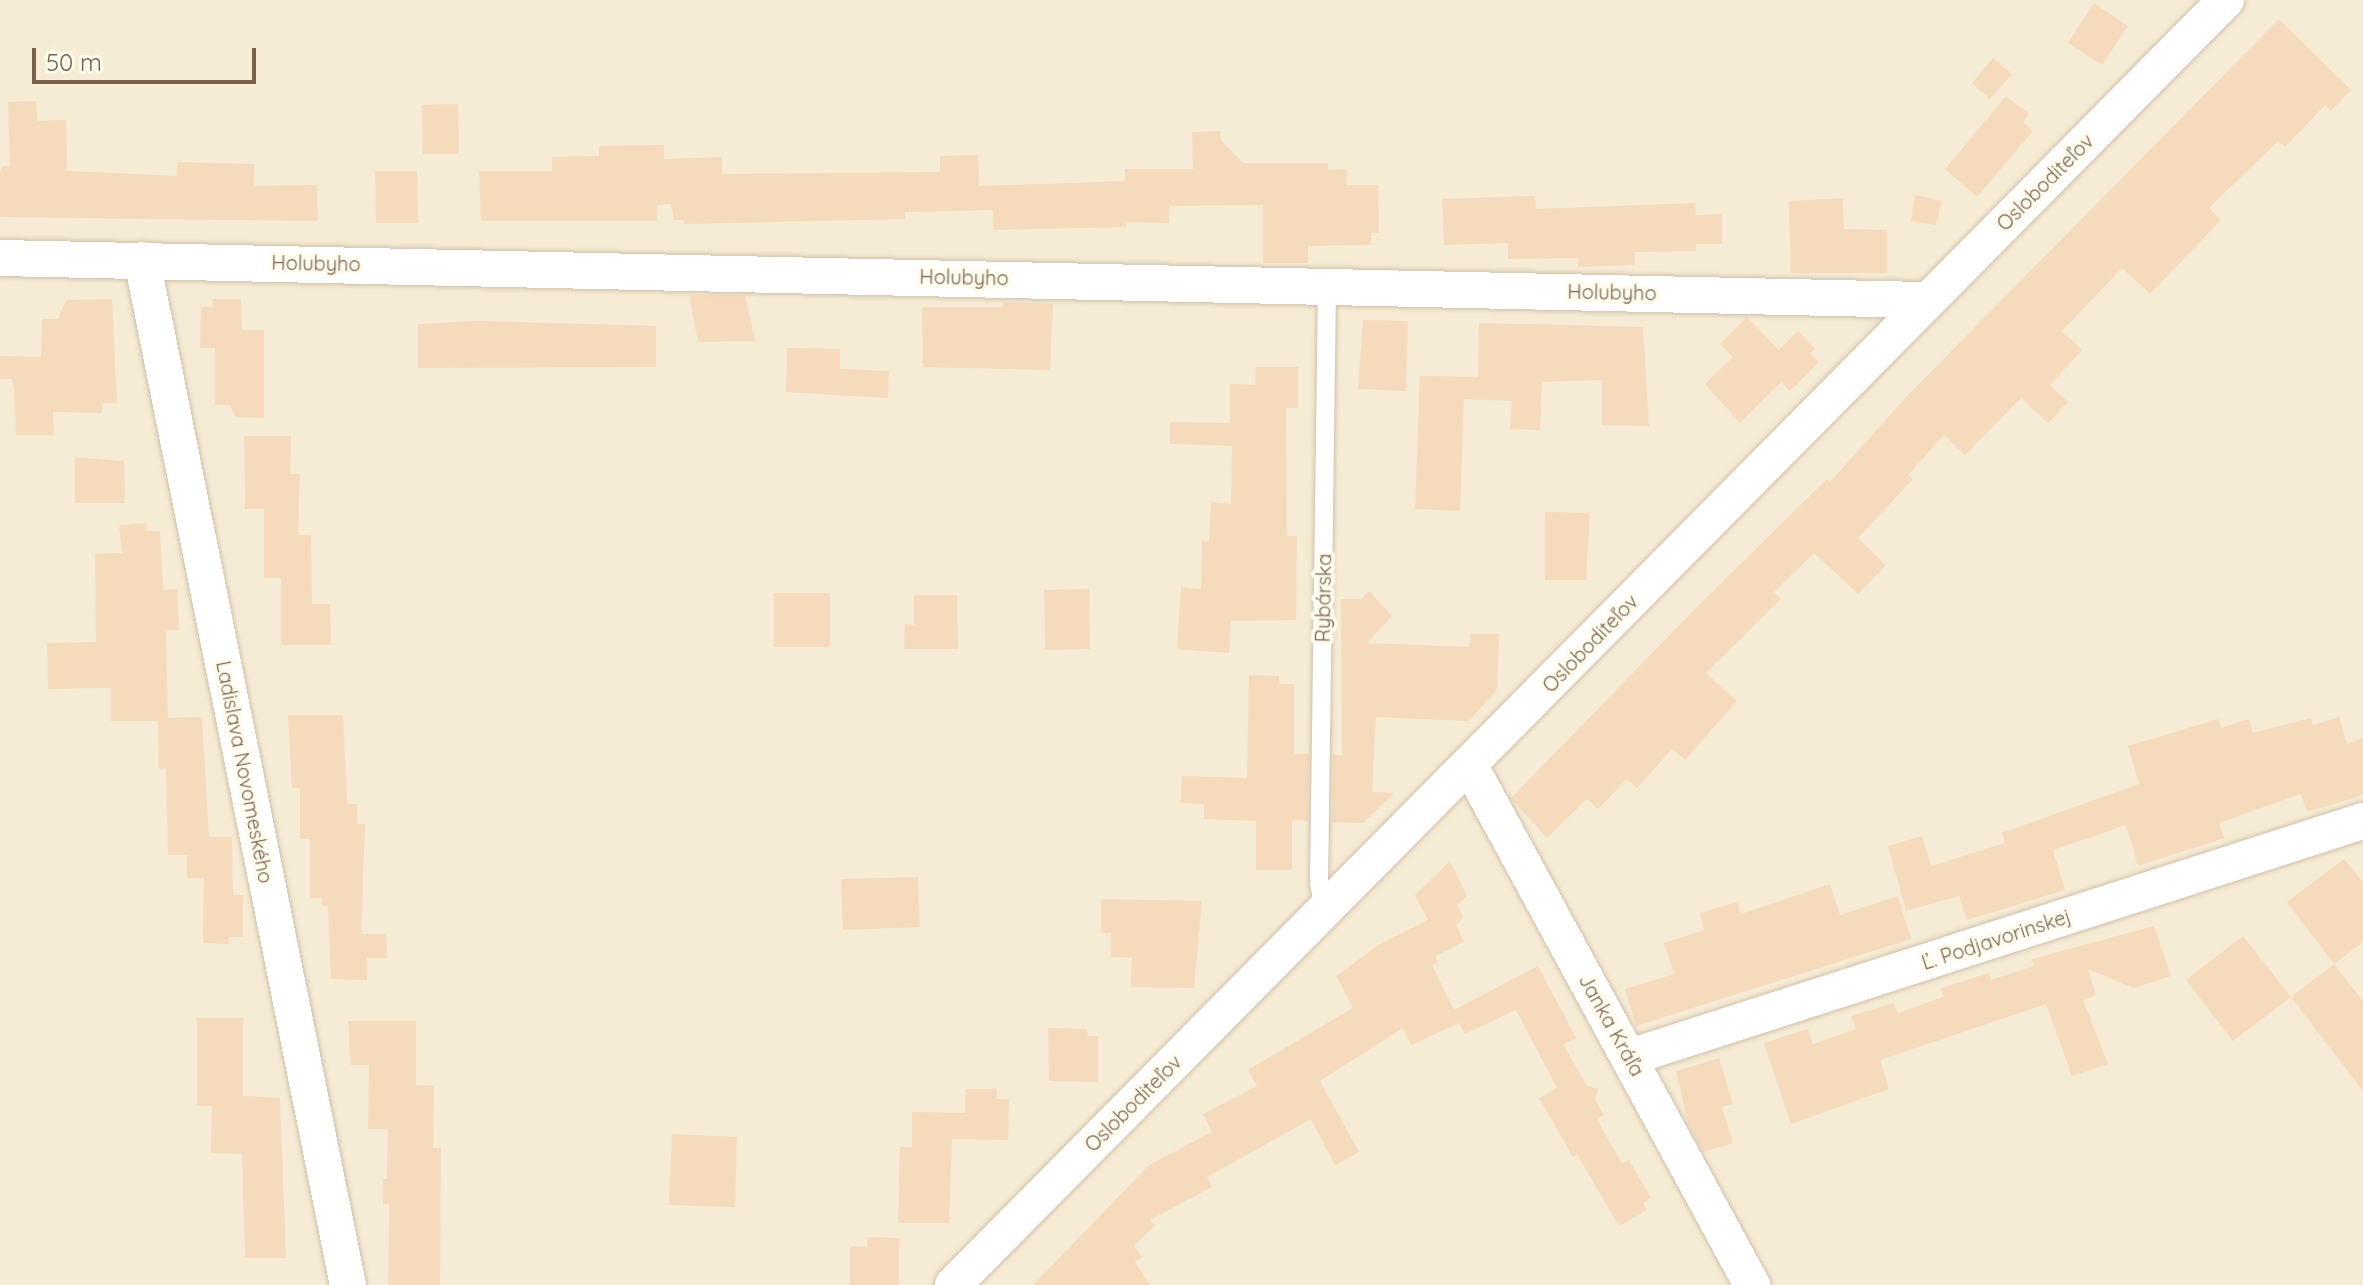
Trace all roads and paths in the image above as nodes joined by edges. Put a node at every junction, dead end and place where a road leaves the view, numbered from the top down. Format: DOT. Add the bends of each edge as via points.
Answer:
graph roads {
  1 [pos="2226,0"];
  2 [pos="0,258"];
  3 [pos="142,260"];
  4 [pos="1327,285"];
  5 [pos="1928,300"];
  6 [pos="1470,766"];
  7 [pos="2363,821"];
  8 [pos="1324,911"];
  9 [pos="1630,1057"];
  10 [pos="348,1285"];
  11 [pos="953,1285"];
  12 [pos="1752,1285"];
  1 -- 5 [label="street, Osloboditeľov"];
  2 -- 3 [label="street, Holubyho"];
  3 -- 4 [label="street, Holubyho"];
  3 -- 10 [label="street, Ladislava Novomeského"];
  4 -- 5 [label="street, Holubyho"];
  4 -- 8 [label="lane, Rybárska" via="1319,883"];
  5 -- 6 [label="street, Osloboditeľov"];
  6 -- 8 [label="street, Osloboditeľov"];
  6 -- 9 [label="street, Janka Kráľa"];
  7 -- 9 [label="street, Ľ. Podjavorinskej"];
  8 -- 11 [label="street, Osloboditeľov"];
  9 -- 12 [label="street, Janka Kráľa"];
}
